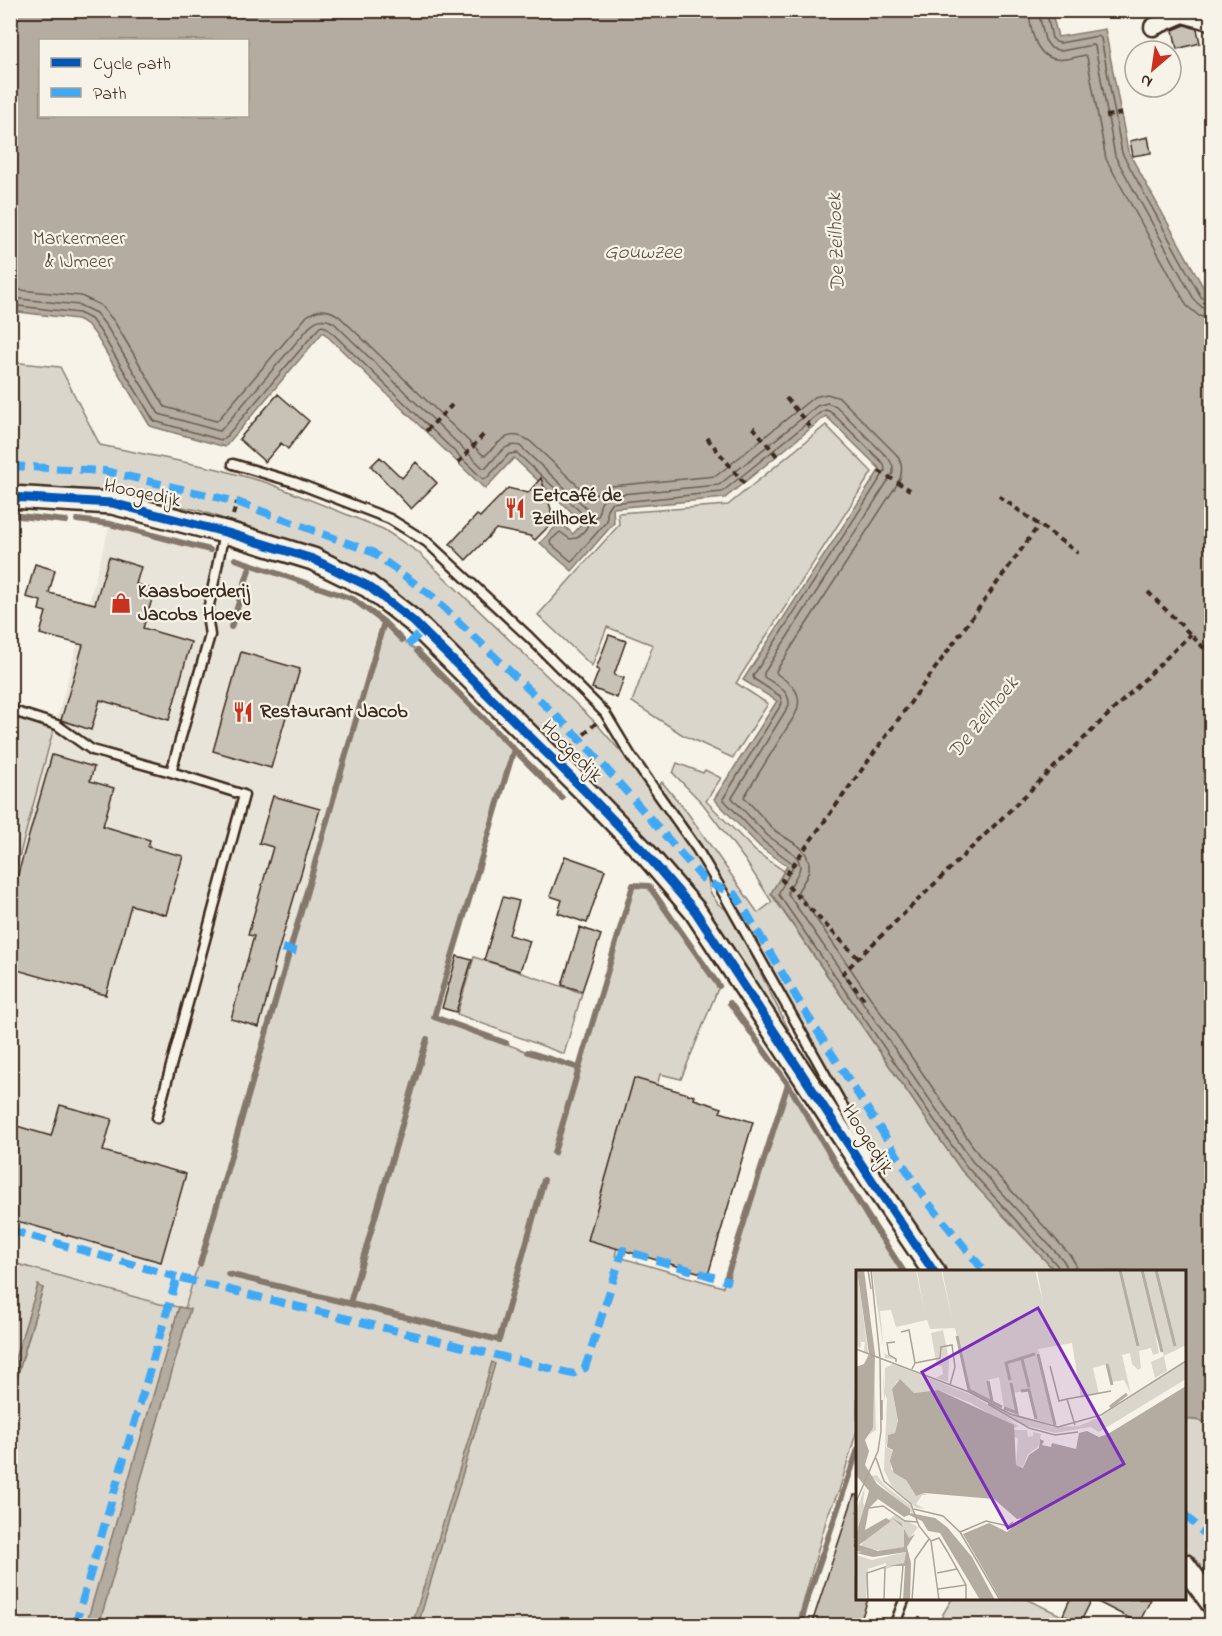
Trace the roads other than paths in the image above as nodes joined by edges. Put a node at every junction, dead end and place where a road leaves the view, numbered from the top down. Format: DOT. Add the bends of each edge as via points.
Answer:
graph roads {
  1 [pos="1212,22"];
  2 [pos="1153,27"];
  3 [pos="233,464"];
  4 [pos="10,497"];
  5 [pos="224,533"];
  6 [pos="10,710"];
  7 [pos="171,772"];
  8 [pos="157,1118"];
  9 [pos="873,1182"];
  10 [pos="933,1270"];
  11 [pos="1186,1567"];
  12 [pos="905,1600"];
  13 [pos="1212,1603"];
  14 [pos="894,1626"];
  1 -- 2 [label="street" via="1183,14"];
  3 -- 9 [label="lane" via="294,482 390,519 427,542 605,713 721,889 862,1142"];
  4 -- 5 [label="street, Hoogedijk" via="112,503"];
  5 -- 7 [label="lane" via="207,615 210,635"];
  5 -- 9 [label="street, Hoogedijk" via="313,559 368,586 423,630 646,854 695,911"];
  6 -- 7 [label="lane" via="57,725 92,750"];
  7 -- 8 [label="lane" via="244,795"];
  9 -- 10 [label="street, Hoogedijk"];
  11 -- 13 [label="street"];
  12 -- 14 [label="lane"];
}
